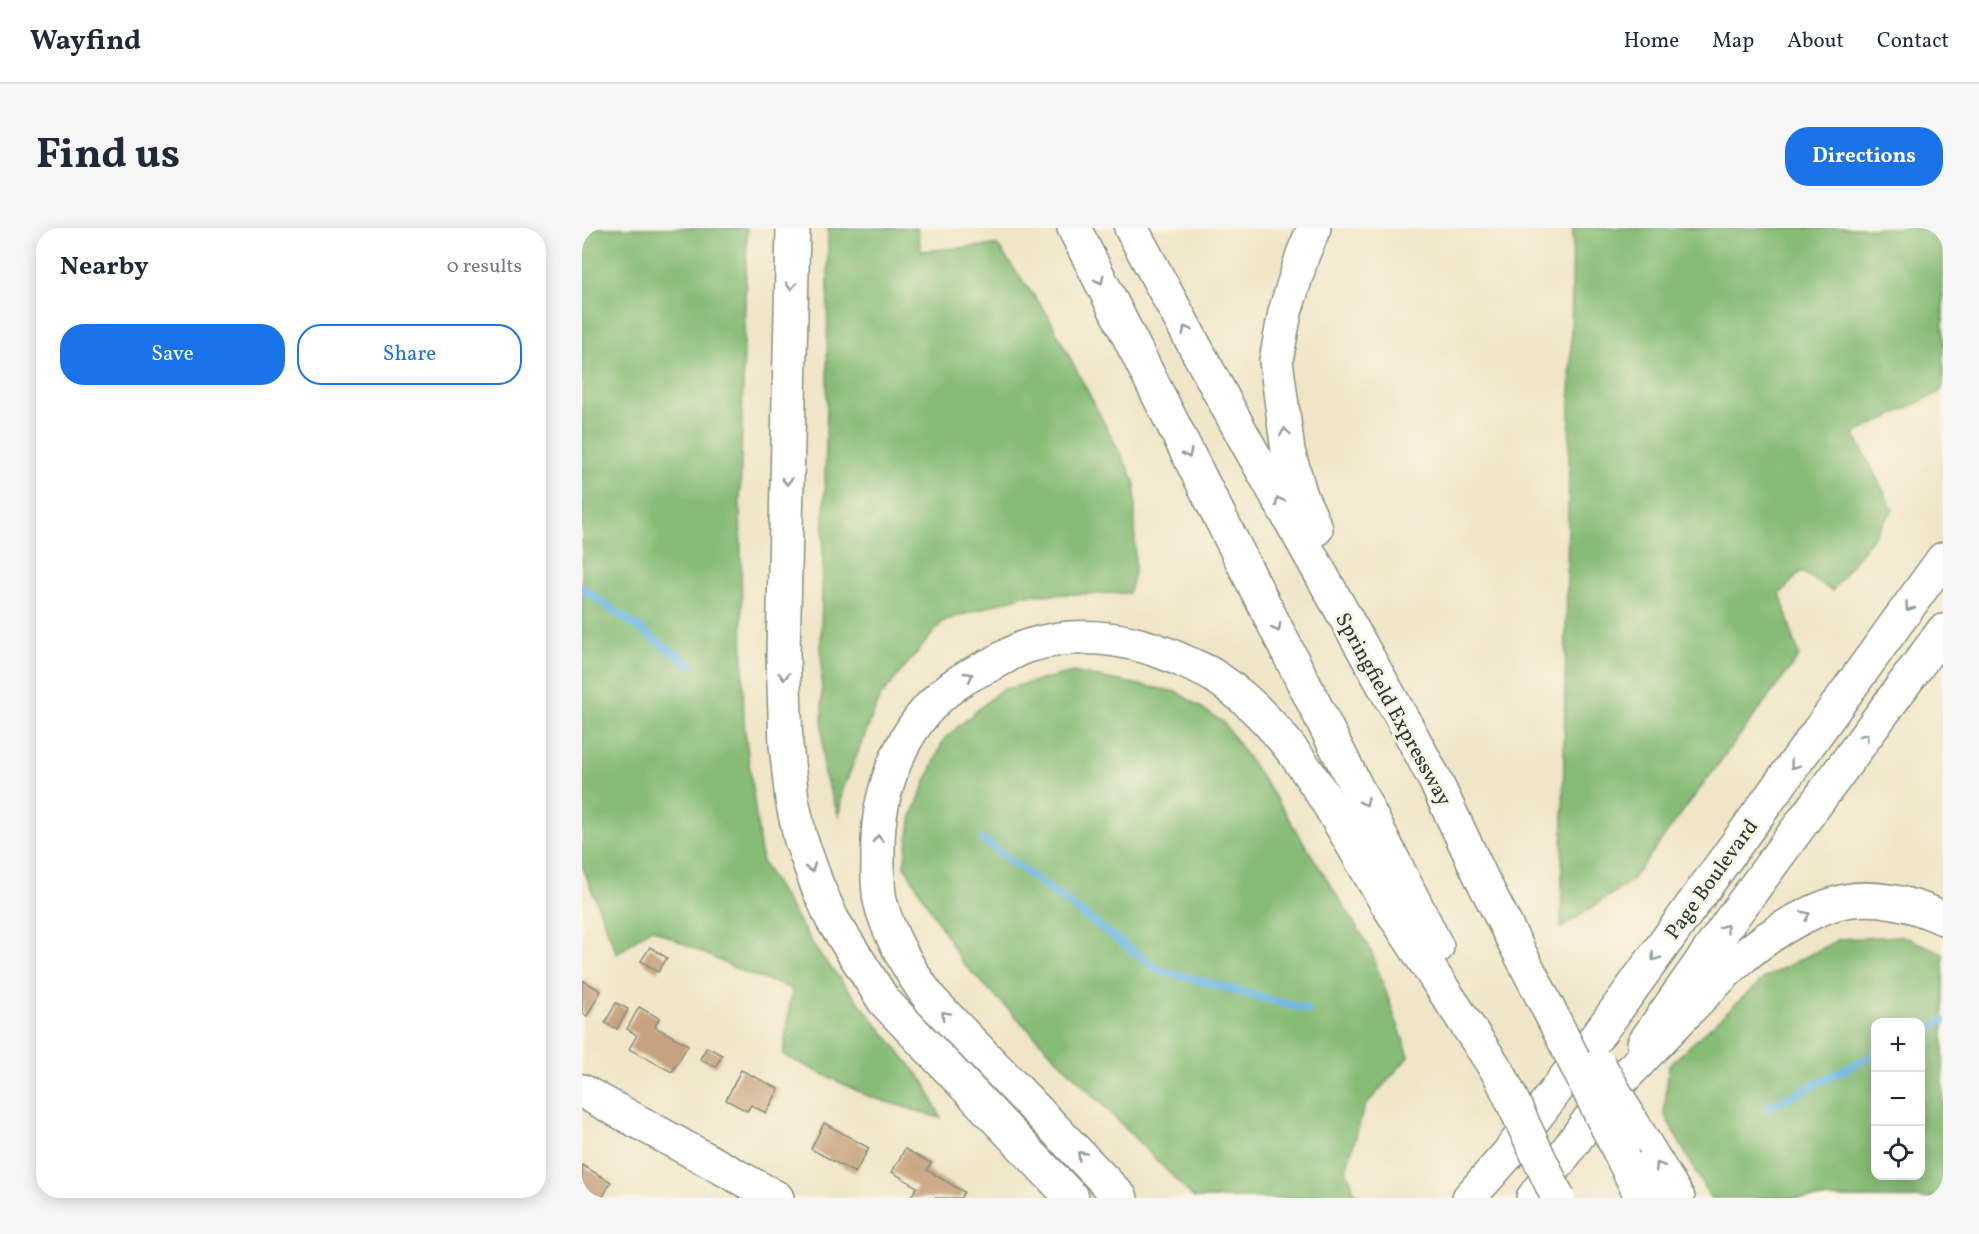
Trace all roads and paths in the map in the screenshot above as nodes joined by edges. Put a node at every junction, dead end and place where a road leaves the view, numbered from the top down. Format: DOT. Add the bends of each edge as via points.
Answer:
graph roads {
  1 [pos="793,228"];
  2 [pos="1074,228"];
  3 [pos="1131,228"];
  4 [pos="1314,228"];
  5 [pos="1943,559"];
  6 [pos="1943,631"];
  7 [pos="1392,700"];
  8 [pos="1943,918"];
  9 [pos="1500,1075"];
  10 [pos="582,1091"];
  11 [pos="1608,1094"];
  12 [pos="1632,1147"];
  13 [pos="1507,1155"];
  14 [pos="777,1198"];
  15 [pos="1072,1198"];
  16 [pos="1121,1198"];
  17 [pos="1469,1198"];
  18 [pos="1479,1198"];
  19 [pos="1533,1198"];
  20 [pos="1558,1198"];
  21 [pos="1642,1198"];
  22 [pos="1678,1198"];
  1 -- 15 [label="main road, one-way" via="783,654 786,745 800,837 832,919 884,1001"];
  2 -- 9 [label="main road, one-way"];
  7 -- 3 [label="main road, Springfield Expressway, one-way"];
  7 -- 4 [label="main road, one-way" via="1301,496 1288,451 1277,349 1297,270"];
  5 -- 13 [label="main road, Page Boulevard, one-way"];
  11 -- 6 [label="main road, Page Boulevard, one-way"];
  7 -- 12 [label="main road, Springfield Expressway, bridge" via="1481,877"];
  11 -- 8 [label="main road, one-way" via="1733,964 1794,922 1840,902 1860,900 1899,903"];
  16 -- 9 [label="main road, one-way" via="931,1000 898,946 880,899 880,813 905,743 927,711 952,686 1024,647 1090,638 1143,644 1207,672 1242,697 1305,766 1390,908"];
  9 -- 20 [label="main road, bridge"];
  10 -- 14 [label="main road"];
  11 -- 19 [label="main road, Page Boulevard"];
  12 -- 21 [label="main road, Springfield Expressway"];
  22 -- 12 [label="main road, one-way"];
  13 -- 17 [label="main road"];
  13 -- 18 [label="main road, Page Boulevard"];
}
